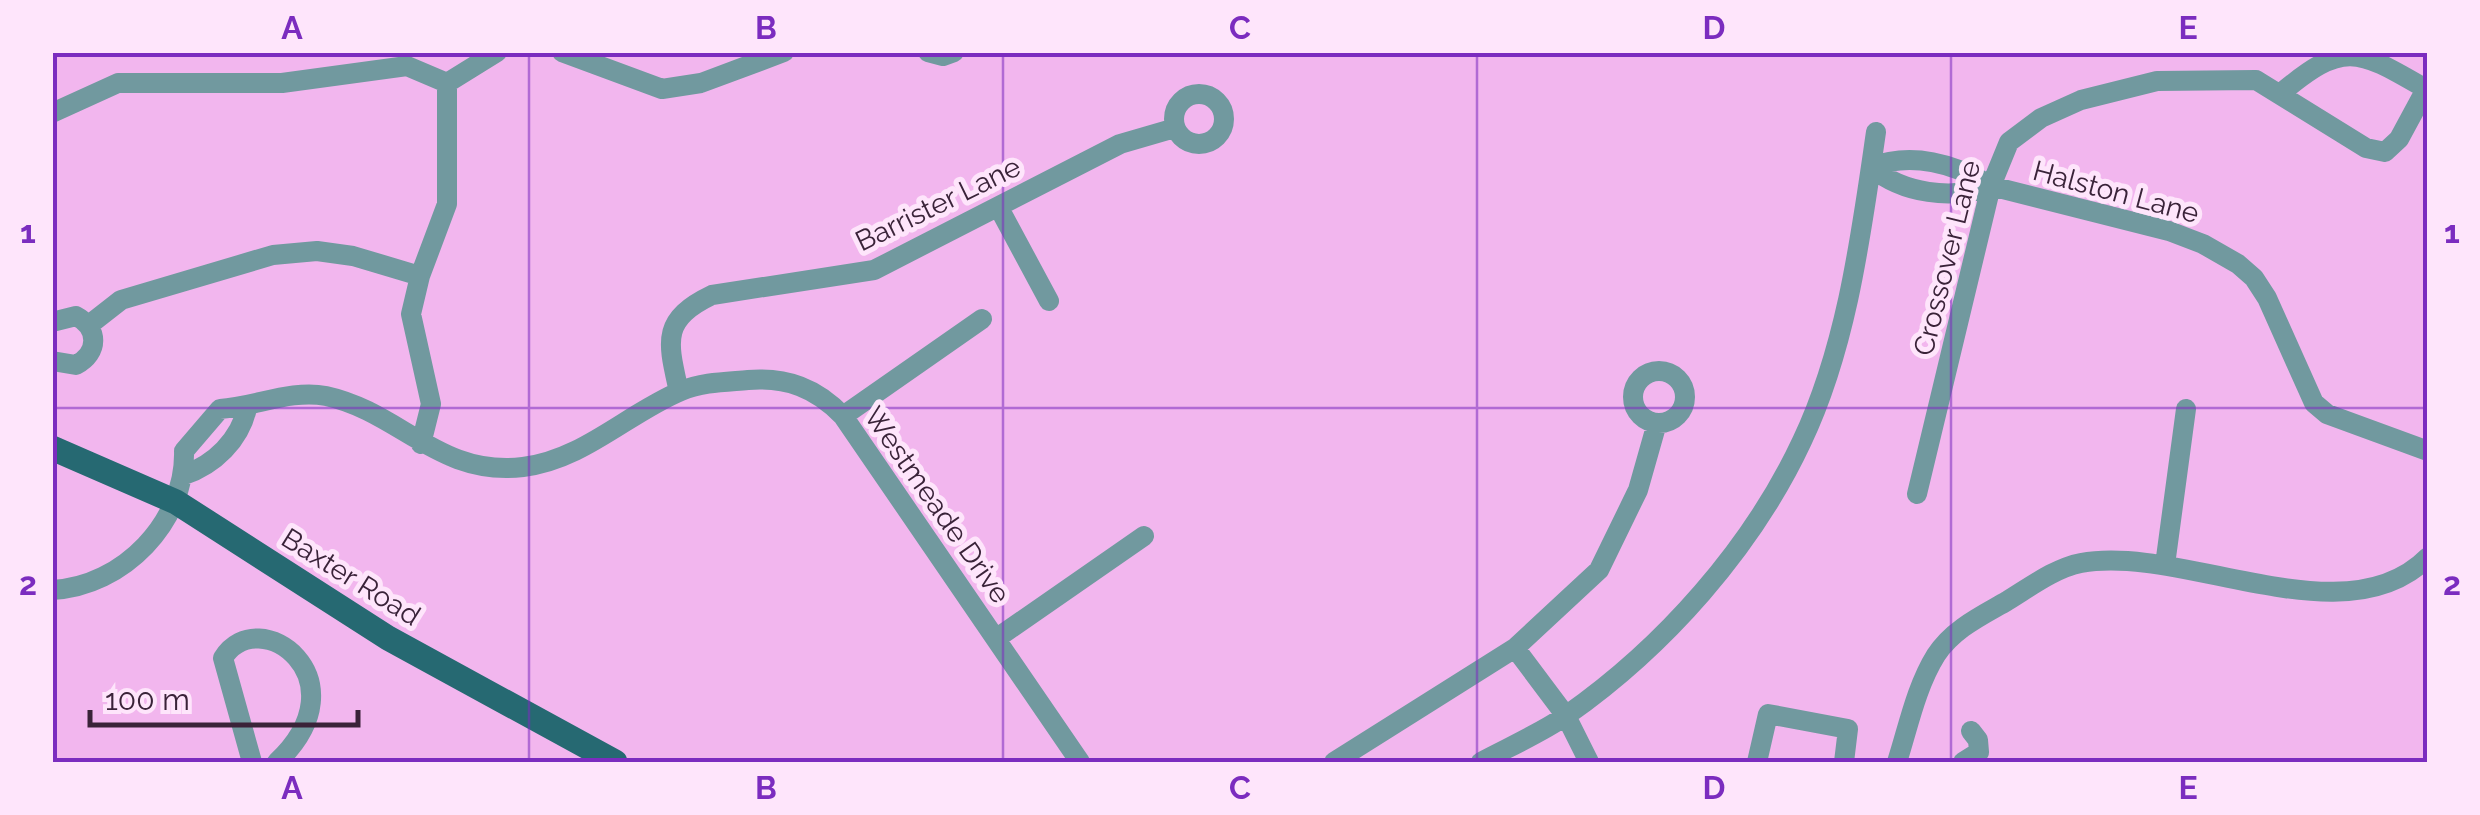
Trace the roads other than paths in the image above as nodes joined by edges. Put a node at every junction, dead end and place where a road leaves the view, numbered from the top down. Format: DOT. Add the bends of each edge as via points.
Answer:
graph roads {
  1 [pos="497,52"];
  2 [pos="562,52"];
  3 [pos="784,52"];
  4 [pos="928,52"];
  5 [pos="954,52"];
  6 [pos="447,83"];
  7 [pos="2280,94"];
  8 [pos="52,113"];
  9 [pos="1175,128"];
  10 [pos="1876,132"];
  11 [pos="1871,167"];
  12 [pos="1991,186"];
  13 [pos="999,208"];
  14 [pos="420,276"];
  15 [pos="1049,301"];
  16 [pos="982,319"];
  17 [pos="52,322"];
  18 [pos="88,324"];
  19 [pos="52,361"];
  20 [pos="679,392"];
  21 [pos="2186,408"];
  22 [pos="843,416"];
  23 [pos="1657,423"];
  24 [pos="421,444"];
  25 [pos="52,448"];
  26 [pos="2428,451"];
  27 [pos="1916,494"];
  28 [pos="176,502"];
  29 [pos="1144,536"];
  30 [pos="2428,557"];
  31 [pos="2165,565"];
  32 [pos="52,590"];
  33 [pos="997,638"];
  34 [pos="1515,648"];
  35 [pos="1566,716"];
  36 [pos="1970,731"];
  37 [pos="252,762"];
  38 [pos="277,762"];
  39 [pos="615,762"];
  40 [pos="1080,762"];
  41 [pos="1334,762"];
  42 [pos="1481,762"];
  43 [pos="1589,762"];
  44 [pos="1757,762"];
  45 [pos="1844,762"];
  46 [pos="1897,762"];
  47 [pos="1963,762"];
  1 -- 6 [label="street"];
  2 -- 3 [label="street" via="662,89 691,86"];
  4 -- 5 [label="street"];
  6 -- 8 [label="street" via="407,66 282,84 118,84"];
  6 -- 14 [label="street" via="446,204"];
  7 -- 7 [label="street, Crossover Lane" via="2366,148 2385,152 2426,90 2371,57 2336,56"];
  7 -- 12 [label="street, Crossover Lane" via="2256,80 2157,81 2070,103 2010,142"];
  9 -- 13 [label="street, Barrister Lane" via="1120,144"];
  10 -- 11 [label="street"];
  11 -- 12 [label="street, Halston Lane" via="1890,184 1963,196"];
  11 -- 35 [label="street" via="1834,350 1802,441 1706,588 1648,649"];
  12 -- 26 [label="street, Halston Lane" via="2203,244 2254,278 2314,402 2327,414"];
  12 -- 27 [label="street, Crossover Lane"];
  13 -- 15 [label="street"];
  13 -- 20 [label="street, Barrister Lane" via="874,270 695,303 671,329"];
  14 -- 18 [label="street" via="354,256 273,255 121,300"];
  14 -- 24 [label="street" via="411,314 431,404"];
  16 -- 22 [label="street"];
  17 -- 18 [label="street" via="68,315"];
  18 -- 19 [label="street" via="90,356 68,366"];
  20 -- 22 [label="street, Westmeade Drive" via="769,378 824,396"];
  20 -- 24 [label="street, Westmeade Drive" via="568,454 526,467 485,468"];
  21 -- 31 [label="street"];
  22 -- 33 [label="street, Westmeade Drive"];
  23 -- 34 [label="street" via="1638,490 1599,570"];
  24 -- 28 [label="street, Westmeade Drive" via="363,409 296,395 247,408 243,426 208,468 184,476"];
  25 -- 28 [label="main road, Baxter Road"];
  28 -- 32 [label="street, Westmeade Drive" via="117,572"];
  28 -- 39 [label="main road, Baxter Road" via="388,638"];
  29 -- 33 [label="street"];
  30 -- 31 [label="street" via="2388,584 2345,591"];
  31 -- 46 [label="street" via="2103,561 2064,567 1952,633 1922,683"];
  33 -- 40 [label="street, Westmeade Drive"];
  34 -- 35 [label="street"];
  34 -- 41 [label="street"];
  35 -- 42 [label="street"];
  35 -- 43 [label="street"];
  36 -- 47 [label="street" via="1979,752"];
  37 -- 38 [label="street" via="223,658 240,643 258,639 293,652 312,683 309,721"];
  44 -- 45 [label="street" via="1768,714 1848,730"];
}
